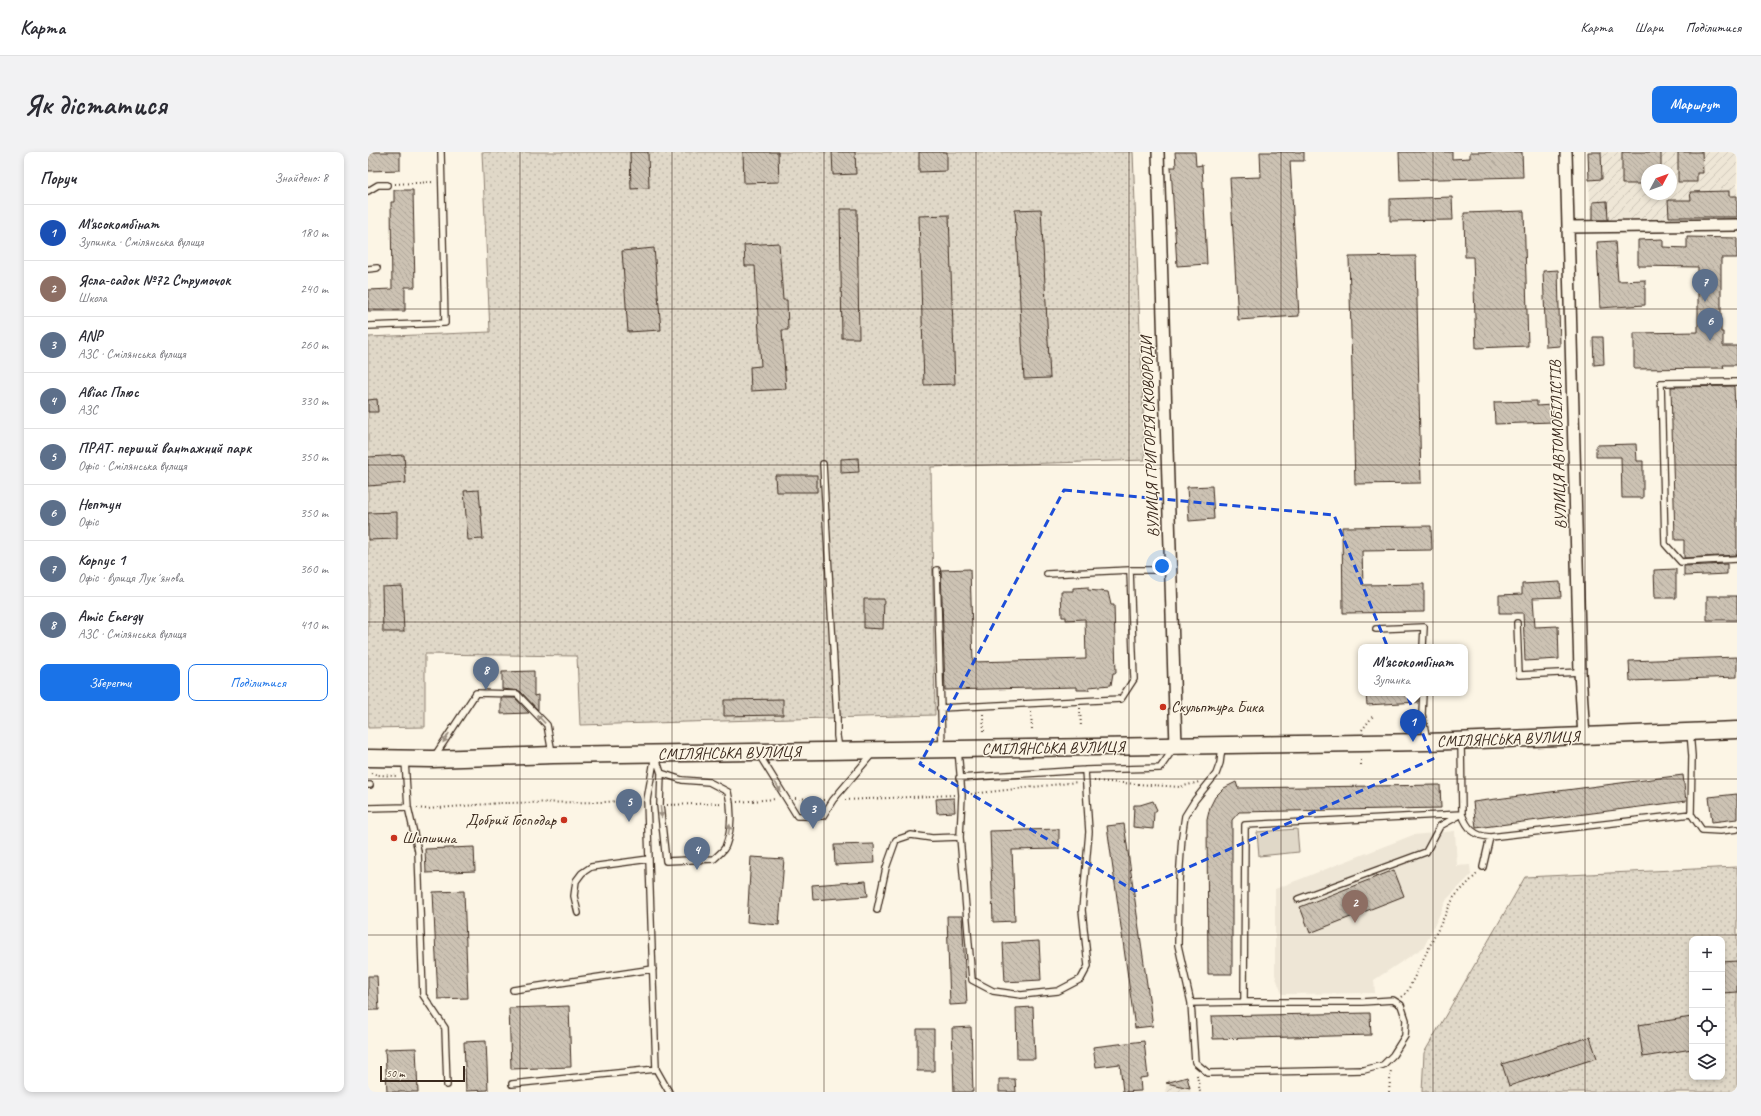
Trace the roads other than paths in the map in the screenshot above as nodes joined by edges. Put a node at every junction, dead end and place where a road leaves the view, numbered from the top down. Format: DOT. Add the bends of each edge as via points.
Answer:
graph roads {
  1 [pos="441,152"];
  2 [pos="1158,152"];
  3 [pos="1566,152"];
  4 [pos="387,185"];
  5 [pos="368,191"];
  6 [pos="1737,225"];
  7 [pos="1568,227"];
  8 [pos="377,268"];
  9 [pos="368,269"];
  10 [pos="368,326"];
  11 [pos="1737,382"];
  12 [pos="823,464"];
  13 [pos="1737,559"];
  14 [pos="937,570"];
  15 [pos="1130,570"];
  16 [pos="1171,570"];
  17 [pos="1047,574"];
  18 [pos="1517,623"];
  19 [pos="1376,629"];
  20 [pos="1423,644"];
  21 [pos="1580,672"];
  22 [pos="1423,696"];
  23 [pos="940,708"];
  24 [pos="1737,730"];
  25 [pos="1690,732"];
  26 [pos="1584,736"];
  27 [pos="1461,741"];
  28 [pos="1427,742"];
  29 [pos="1223,745"];
  30 [pos="1176,746"];
  31 [pos="950,750"];
  32 [pos="839,751"];
  33 [pos="875,751"];
  34 [pos="758,753"];
  35 [pos="553,755"];
  36 [pos="655,755"];
  37 [pos="405,758"];
  38 [pos="432,759"];
  39 [pos="369,765"];
  40 [pos="1085,770"];
  41 [pos="661,773"];
  42 [pos="959,778"];
  43 [pos="408,807"];
  44 [pos="368,808"];
  45 [pos="1462,814"];
  46 [pos="1691,814"];
  47 [pos="1737,829"];
  48 [pos="960,837"];
  49 [pos="1490,837"];
  50 [pos="649,859"];
  51 [pos="1483,867"];
  52 [pos="1298,899"];
  53 [pos="877,910"];
  54 [pos="578,913"];
  55 [pos="653,969"];
  56 [pos="513,990"];
  57 [pos="1244,1002"];
  58 [pos="1191,1003"];
  59 [pos="656,1069"];
  60 [pos="512,1084"];
  61 [pos="447,1085"];
  62 [pos="669,1092"];
  1 -- 10 [label="lane" via="445,323"];
  2 -- 16 [label="street, ВУЛИЦЯ ГРИГОРІЯ СКОВОРОДИ"];
  3 -- 7 [label="street, ВУЛИЦЯ АВТОМОБІЛІСТІВ"];
  4 -- 5 [label="lane" via="378,185"];
  6 -- 7 [label="street"];
  7 -- 21 [label="street, ВУЛИЦЯ АВТОМОБІЛІСТІВ"];
  8 -- 9 [label="lane"];
  11 -- 13 [label="lane" via="1662,383 1665,544 1681,562"];
  12 -- 32 [label="lane"];
  14 -- 23 [label="lane"];
  15 -- 16 [label="lane"];
  15 -- 17 [label="lane"];
  15 -- 23 [label="lane" via="1134,679 1121,699"];
  16 -- 30 [label="street, ВУЛИЦЯ ГРИГОРІЯ СКОВОРОДИ"];
  18 -- 21 [label="lane" via="1519,675"];
  19 -- 20 [label="lane" via="1424,627"];
  21 -- 26 [label="street, ВУЛИЦЯ АВТОМОБІЛІСТІВ"];
  22 -- 28 [label="lane" via="1422,714"];
  23 -- 31 [label="lane"];
  24 -- 25 [label="main road, СМІЛЯНСЬКА ВУЛИЦЯ"];
  25 -- 26 [label="main road, СМІЛЯНСЬКА ВУЛИЦЯ"];
  25 -- 46 [label="lane"];
  26 -- 27 [label="main road, СМІЛЯНСЬКА ВУЛИЦЯ"];
  27 -- 28 [label="main road, СМІЛЯНСЬКА ВУЛИЦЯ"];
  27 -- 45 [label="lane"];
  28 -- 29 [label="main road, СМІЛЯНСЬКА ВУЛИЦЯ"];
  29 -- 30 [label="main road, СМІЛЯНСЬКА ВУЛИЦЯ"];
  29 -- 58 [label="lane" via="1216,774 1194,800 1185,816 1182,836 1178,945"];
  30 -- 31 [label="main road, СМІЛЯНСЬКА ВУЛИЦЯ"];
  30 -- 40 [label="lane" via="1160,768"];
  31 -- 33 [label="main road, СМІЛЯНСЬКА ВУЛИЦЯ"];
  31 -- 42 [label="lane"];
  32 -- 33 [label="main road, СМІЛЯНСЬКА ВУЛИЦЯ"];
  32 -- 34 [label="main road, СМІЛЯНСЬКА ВУЛИЦЯ"];
  34 -- 33 [label="lane, one-way" via="797,816 823,816 833,800"];
  34 -- 36 [label="main road, СМІЛЯНСЬКА ВУЛИЦЯ"];
  35 -- 36 [label="main road, СМІЛЯНСЬКА ВУЛИЦЯ"];
  35 -- 38 [label="main road, СМІЛЯНСЬКА ВУЛИЦЯ"];
  35 -- 38 [label="lane, one-way" via="547,725 517,694 476,693"];
  36 -- 41 [label="lane"];
  36 -- 50 [label="lane" via="647,800"];
  37 -- 38 [label="main road, СМІЛЯНСЬКА ВУЛИЦЯ"];
  37 -- 39 [label="main road, СМІЛЯНСЬКА ВУЛИЦЯ"];
  37 -- 43 [label="lane"];
  40 -- 42 [label="lane"];
  40 -- 48 [label="lane" via="1089,832 1082,910 1088,966 1081,980 1058,991 1021,995 993,991 972,980"];
  41 -- 41 [label="lane, one-way" via="660,805 666,861 714,859 726,846 731,803 728,792 709,782 682,780"];
  42 -- 48 [label="lane" via="962,795"];
  43 -- 44 [label="lane"];
  43 -- 61 [label="lane" via="418,851 423,995 445,1028"];
  45 -- 49 [label="lane" via="1472,831 1481,837"];
  45 -- 52 [label="lane" via="1440,826 1426,852"];
  45 -- 57 [label="lane" via="1245,825"];
  46 -- 47 [label="lane" via="1702,830"];
  46 -- 49 [label="lane"];
  48 -- 53 [label="lane" via="932,838 911,835 896,840 886,868"];
  49 -- 51 [label="lane"];
  50 -- 54 [label="lane" via="591,867 582,872 576,881 574,896"];
  50 -- 55 [label="lane"];
  55 -- 56 [label="lane"];
  55 -- 59 [label="lane"];
  57 -- 58 [label="lane"];
  57 -- 58 [label="lane" via="1393,1000 1401,1005 1406,1020 1405,1036 1382,1065 1364,1070 1208,1073 1195,1062"];
  59 -- 60 [label="lane"];
  59 -- 62 [label="lane"];
}
